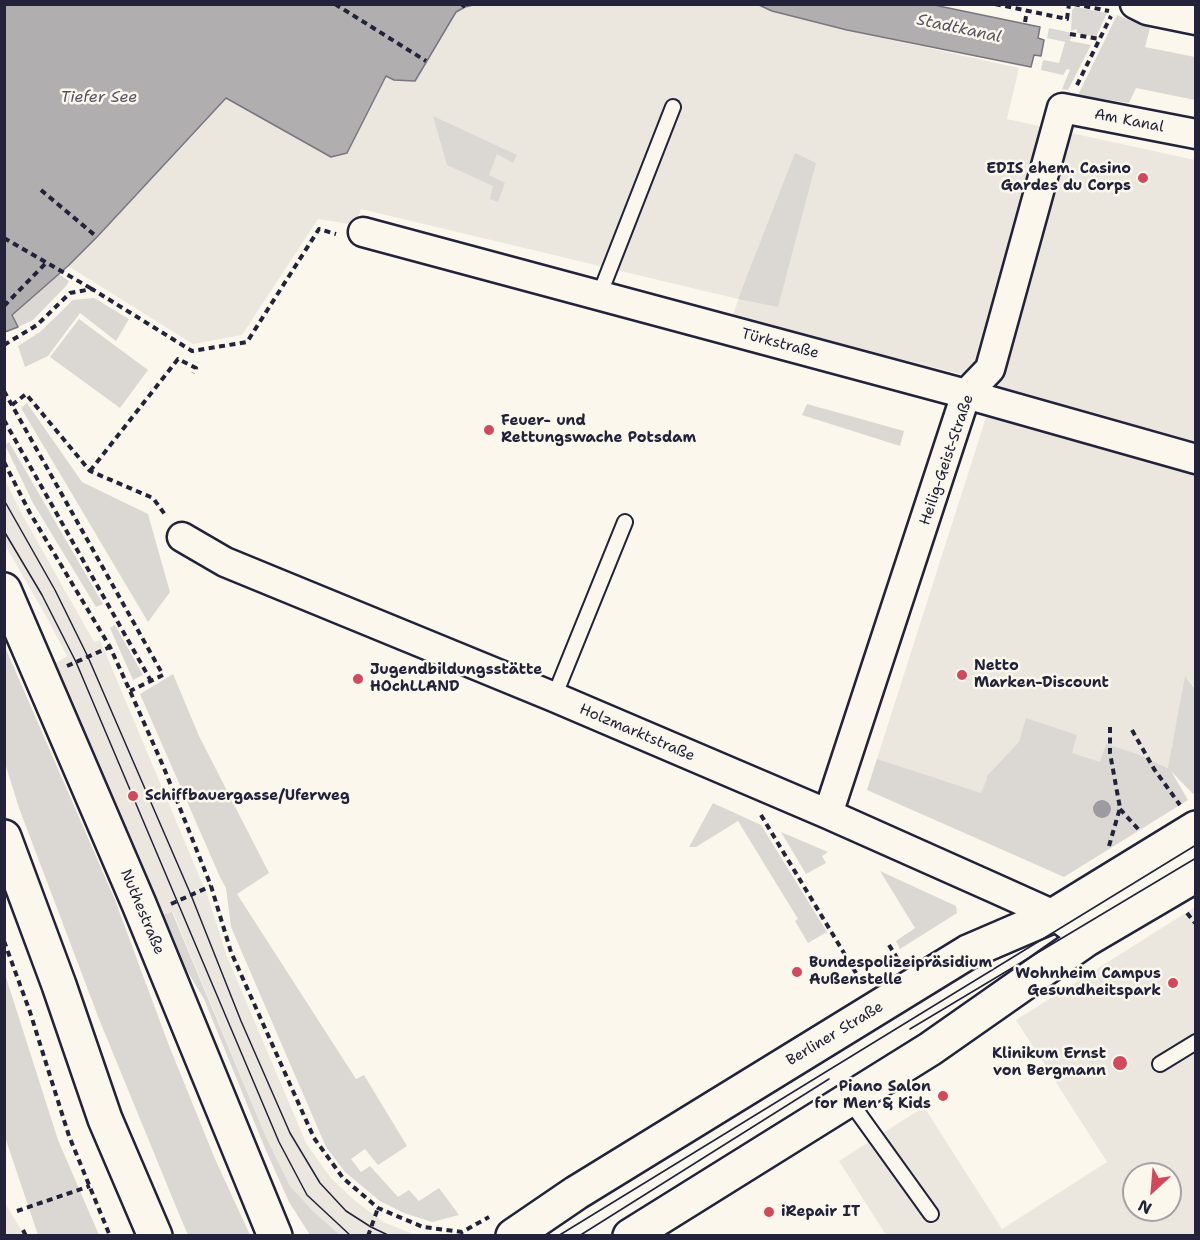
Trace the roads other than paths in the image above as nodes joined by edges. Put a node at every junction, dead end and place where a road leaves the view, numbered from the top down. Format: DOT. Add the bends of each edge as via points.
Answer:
graph roads {
  1 [pos="1124,8"];
  2 [pos="1196,20"];
  3 [pos="673,107"];
  4 [pos="1062,108"];
  5 [pos="1196,134"];
  6 [pos="363,232"];
  7 [pos="599,296"];
  8 [pos="966,394"];
  9 [pos="1196,459"];
  10 [pos="625,522"];
  11 [pos="182,537"];
  12 [pos="4,590"];
  13 [pos="554,697"];
  14 [pos="828,814"];
  15 [pos="1190,820"];
  16 [pos="4,837"];
  17 [pos="1196,852"];
  18 [pos="1196,875"];
  19 [pos="1071,927"];
  20 [pos="1196,1042"];
  21 [pos="1160,1064"];
  22 [pos="849,1100"];
  23 [pos="931,1214"];
  24 [pos="502,1226"];
  25 [pos="276,1229"];
  26 [pos="155,1236"];
  27 [pos="630,1236"];
  1 -- 2 [label="street"];
  3 -- 7 [label="lane"];
  4 -- 5 [label="street, Am Kanal"];
  4 -- 8 [label="street, Heilig-Geist-Straße" via="990,369"];
  6 -- 7 [label="street, Türkstraße"];
  7 -- 8 [label="street, Türkstraße"];
  8 -- 9 [label="street, Türkstraße"];
  8 -- 14 [label="street, Heilig-Geist-Straße"];
  10 -- 13 [label="lane"];
  11 -- 13 [label="street, Holzmarktstraße" via="225,562"];
  12 -- 25 [label="main road, Nuthestraße"];
  13 -- 14 [label="street, Holzmarktstraße"];
  14 -- 19 [label="street, Holzmarktstraße"];
  15 -- 19 [label="main road, Berliner Straße"];
  16 -- 26 [label="main road" via="105,1119"];
  17 -- 19 [label="lane"];
  18 -- 19 [label="main road, Berliner Straße"];
  19 -- 22 [label="main road, Berliner Straße" via="1027,981"];
  19 -- 24 [label="main road, Berliner Straße" via="1009,934 968,952 576,1193"];
  20 -- 21 [label="lane"];
  22 -- 23 [label="lane"];
  22 -- 27 [label="main road, Berliner Straße"];
}
